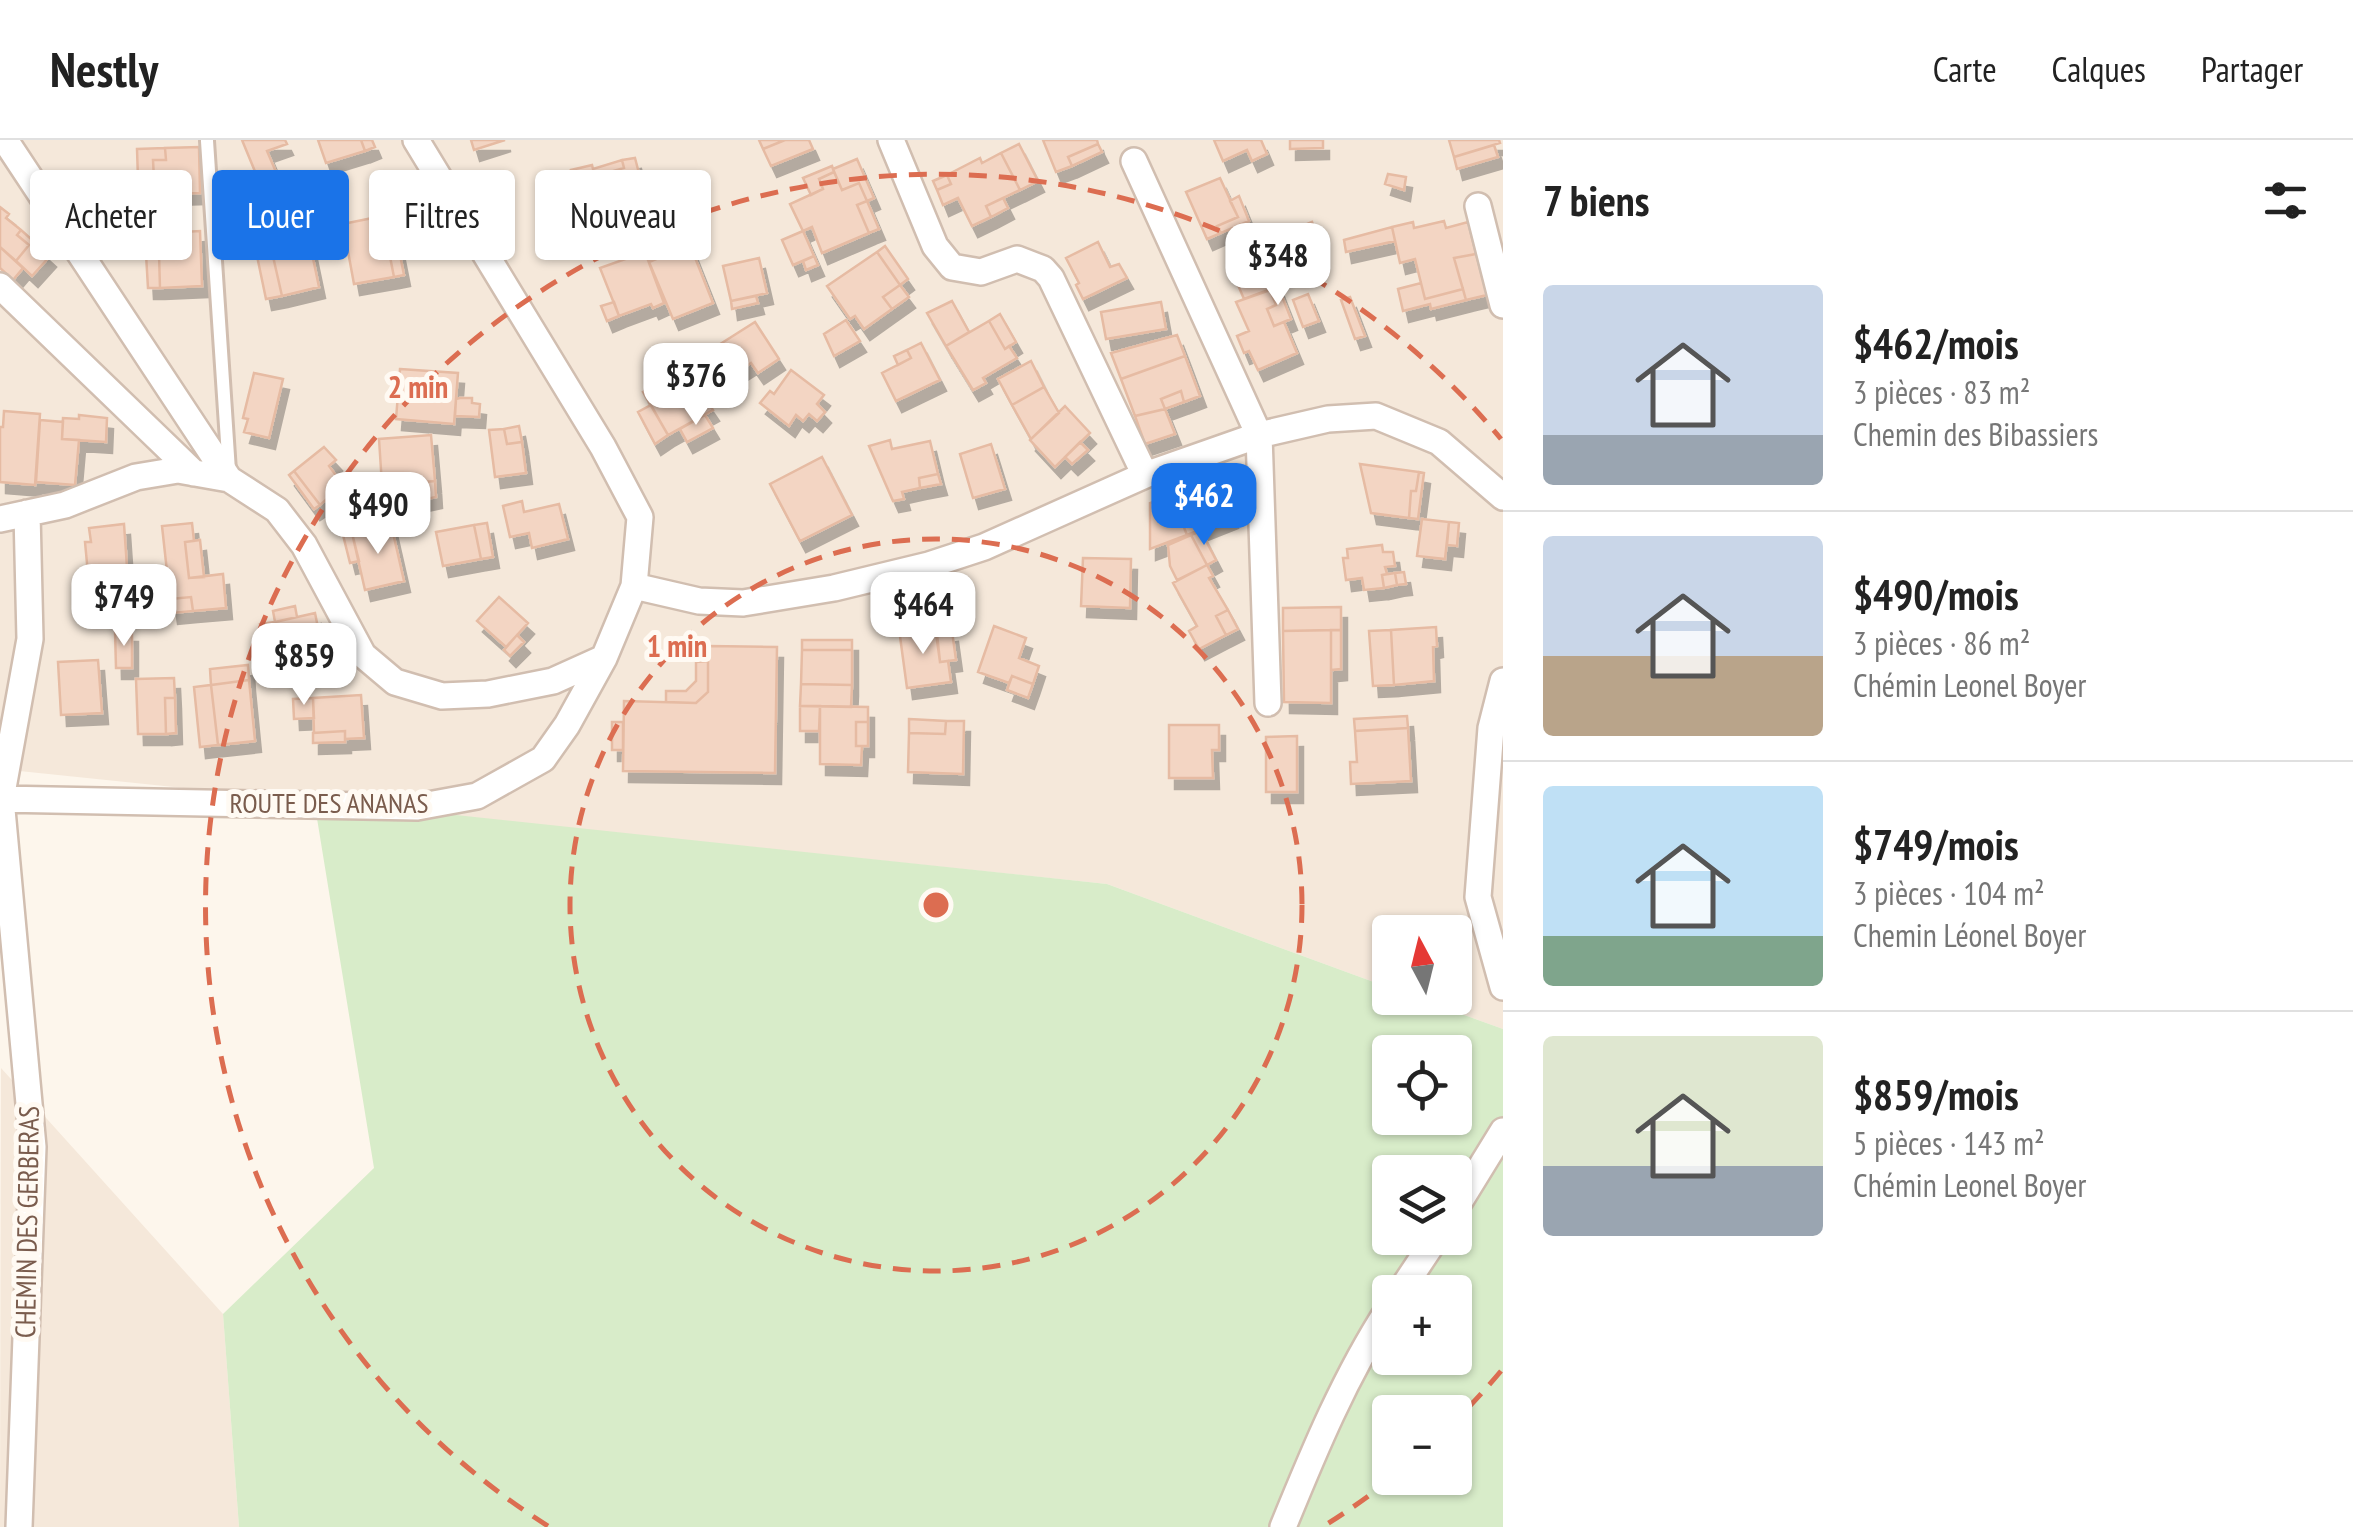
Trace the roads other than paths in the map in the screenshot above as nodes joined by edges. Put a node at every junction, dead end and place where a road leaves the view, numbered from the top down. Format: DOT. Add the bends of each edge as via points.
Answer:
graph roads {
  1 [pos="5,140"];
  2 [pos="416,140"];
  3 [pos="890,140"];
  4 [pos="207,142"];
  5 [pos="1134,161"];
  6 [pos="1478,206"];
  7 [pos="0,286"];
  8 [pos="1503,305"];
  9 [pos="1259,435"];
  10 [pos="194,473"];
  11 [pos="1145,475"];
  12 [pos="229,479"];
  13 [pos="1503,497"];
  14 [pos="28,513"];
  15 [pos="0,519"];
  16 [pos="634,586"];
  17 [pos="604,658"];
  18 [pos="1503,681"];
  19 [pos="1268,703"];
  20 [pos="0,799"];
  21 [pos="1503,988"];
  22 [pos="1503,1131"];
  23 [pos="1472,1181"];
  24 [pos="1372,1334"];
  25 [pos="19,1527"];
  26 [pos="1283,1527"];
  1 -- 12 [label="street"];
  2 -- 16 [label="street, ROUTE DES ANANAS" via="640,516"];
  3 -- 11 [label="street" via="935,246 952,267 981,272 1016,259 1050,278"];
  4 -- 12 [label="lane"];
  5 -- 9 [label="street"];
  6 -- 8 [label="street"];
  7 -- 10 [label="street"];
  9 -- 11 [label="street"];
  9 -- 13 [label="street" via="1376,416 1439,442"];
  9 -- 19 [label="street"];
  10 -- 12 [label="street"];
  10 -- 14 [label="street" via="136,477"];
  11 -- 16 [label="street" via="984,547 834,588 743,604"];
  12 -- 17 [label="street" via="276,510 304,544 363,655 394,682 442,696 488,694 553,682"];
  14 -- 15 [label="street"];
  14 -- 20 [label="street, CHEMIN DES GERBERAS" via="30,639"];
  16 -- 17 [label="street, ROUTE DES ANANAS"];
  17 -- 20 [label="street, ROUTE DES ANANAS" via="543,759 477,796 417,808"];
  18 -- 21 [label="street" via="1492,728 1478,897"];
  20 -- 25 [label="street, CHEMIN DES GERBERAS" via="33,1146"];
  22 -- 23 [label="street"];
  24 -- 26 [label="street"];
}
